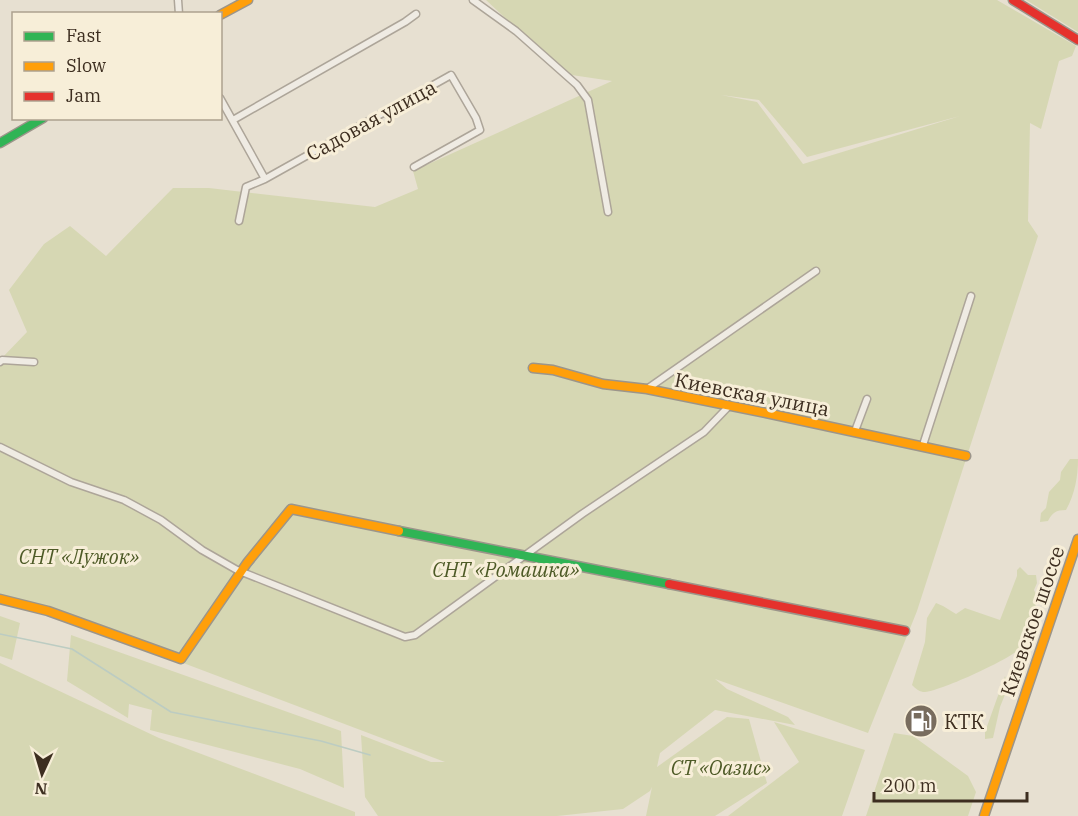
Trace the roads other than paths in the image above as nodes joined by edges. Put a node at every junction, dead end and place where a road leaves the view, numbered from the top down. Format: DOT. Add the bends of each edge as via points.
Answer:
graph roads {
  1 [pos="248,0"];
  2 [pos="474,0"];
  3 [pos="1013,0"];
  4 [pos="222,14"];
  5 [pos="416,14"];
  6 [pos="1078,40"];
  7 [pos="222,102"];
  8 [pos="40,120"];
  9 [pos="232,120"];
  10 [pos="0,143"];
  11 [pos="414,167"];
  12 [pos="265,179"];
  13 [pos="608,212"];
  14 [pos="238,221"];
  15 [pos="816,270"];
  16 [pos="971,296"];
  17 [pos="0,362"];
  18 [pos="34,363"];
  19 [pos="533,368"];
  20 [pos="647,389"];
  21 [pos="867,399"];
  22 [pos="729,406"];
  23 [pos="855,431"];
  24 [pos="923,446"];
  25 [pos="0,447"];
  26 [pos="966,456"];
  27 [pos="1078,539"];
  28 [pos="525,557"];
  29 [pos="242,571"];
  30 [pos="0,599"];
  31 [pos="905,631"];
  32 [pos="984,816"];
  1 -- 4 [label="main road"];
  2 -- 13 [label="street" via="516,31 577,85 588,100"];
  3 -- 6 [label="main road"];
  5 -- 9 [label="street"];
  7 -- 9 [label="street"];
  8 -- 10 [label="main road"];
  9 -- 12 [label="street"];
  11 -- 12 [label="street, Садовая улица" via="480,130 451,75"];
  12 -- 14 [label="street" via="246,187"];
  15 -- 20 [label="street"];
  16 -- 24 [label="street"];
  17 -- 18 [label="street"];
  19 -- 20 [label="main road, Киевская улица" via="603,384"];
  20 -- 22 [label="main road, Киевская улица"];
  21 -- 23 [label="street"];
  22 -- 23 [label="main road, Киевская улица"];
  22 -- 28 [label="street" via="704,432"];
  23 -- 24 [label="main road, Киевская улица"];
  24 -- 26 [label="main road, Киевская улица"];
  25 -- 29 [label="street" via="71,482 138,507 202,550"];
  27 -- 32 [label="main road, Киевское шоссе"];
  28 -- 29 [label="main road" via="291,509"];
  28 -- 29 [label="street" via="415,635 405,637"];
  28 -- 31 [label="main road"];
  29 -- 30 [label="main road" via="181,659 48,611"];
}
